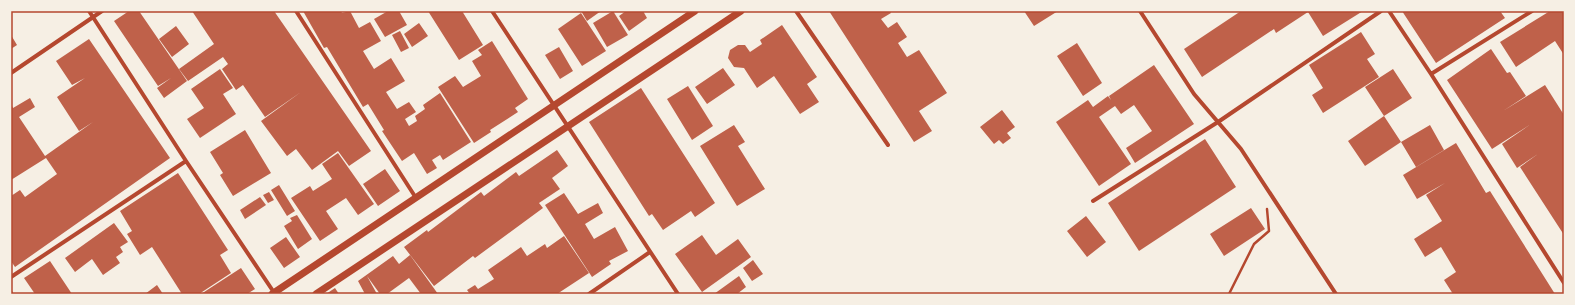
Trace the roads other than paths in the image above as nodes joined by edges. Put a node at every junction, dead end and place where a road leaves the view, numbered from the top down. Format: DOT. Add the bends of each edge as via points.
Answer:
graph roads {
  1 [pos="89,11"];
  2 [pos="102,11"];
  3 [pos="296,11"];
  4 [pos="492,11"];
  5 [pos="695,11"];
  6 [pos="741,11"];
  7 [pos="796,11"];
  8 [pos="1140,11"];
  9 [pos="1380,11"];
  10 [pos="1389,11"];
  11 [pos="1532,11"];
  12 [pos="93,17"];
  13 [pos="11,73"];
  14 [pos="1431,74"];
  15 [pos="554,105"];
  16 [pos="1218,122"];
  17 [pos="568,127"];
  18 [pos="888,145"];
  19 [pos="186,161"];
  20 [pos="417,198"];
  21 [pos="1094,201"];
  22 [pos="650,252"];
  23 [pos="11,277"];
  24 [pos="1564,283"];
  25 [pos="274,294"];
  26 [pos="316,294"];
  27 [pos="590,294"];
  28 [pos="678,294"];
  29 [pos="1336,294"];
  1 -- 12 [label="street"];
  2 -- 12 [label="street"];
  3 -- 20 [label="street"];
  4 -- 15 [label="street"];
  5 -- 15 [label="street"];
  6 -- 17 [label="street"];
  7 -- 18 [label="street"];
  8 -- 16 [label="street" via="1194,94"];
  9 -- 16 [label="street"];
  10 -- 14 [label="street"];
  11 -- 14 [label="street"];
  12 -- 13 [label="street"];
  12 -- 19 [label="street"];
  14 -- 24 [label="street"];
  15 -- 17 [label="street"];
  15 -- 20 [label="street"];
  16 -- 21 [label="street"];
  16 -- 29 [label="street" via="1242,149"];
  17 -- 22 [label="street"];
  17 -- 26 [label="street"];
  19 -- 23 [label="street"];
  19 -- 25 [label="street"];
  20 -- 25 [label="street"];
  22 -- 27 [label="street"];
  22 -- 28 [label="street"];
}
